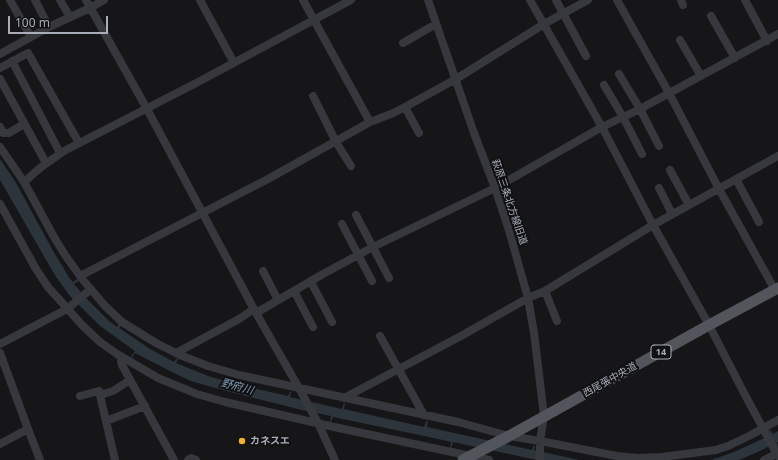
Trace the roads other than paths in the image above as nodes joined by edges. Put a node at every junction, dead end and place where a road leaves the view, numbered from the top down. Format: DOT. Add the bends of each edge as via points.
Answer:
graph roads {
  1 [pos="10,0"];
  2 [pos="35,0"];
  3 [pos="60,0"];
  4 [pos="104,0"];
  5 [pos="200,0"];
  6 [pos="303,0"];
  7 [pos="351,0"];
  8 [pos="428,0"];
  9 [pos="530,0"];
  10 [pos="556,0"];
  11 [pos="588,0"];
  12 [pos="617,0"];
  13 [pos="745,0"];
  14 [pos="88,4"];
  15 [pos="563,14"];
  16 [pos="711,16"];
  17 [pos="70,18"];
  18 [pos="314,20"];
  19 [pos="436,24"];
  20 [pos="544,24"];
  21 [pos="50,27"];
  22 [pos="778,34"];
  23 [pos="31,37"];
  24 [pos="680,40"];
  25 [pos="767,41"];
  26 [pos="403,43"];
  27 [pos="0,54"];
  28 [pos="586,56"];
  29 [pos="735,58"];
  30 [pos="12,61"];
  31 [pos="234,63"];
  32 [pos="0,68"];
  33 [pos="619,74"];
  34 [pos="701,76"];
  35 [pos="0,79"];
  36 [pos="456,79"];
  37 [pos="604,85"];
  38 [pos="669,93"];
  39 [pos="313,96"];
  40 [pos="405,107"];
  41 [pos="147,109"];
  42 [pos="640,109"];
  43 [pos="623,117"];
  44 [pos="370,122"];
  45 [pos="24,124"];
  46 [pos="0,127"];
  47 [pos="602,127"];
  48 [pos="419,133"];
  49 [pos="336,142"];
  50 [pos="79,143"];
  51 [pos="659,146"];
  52 [pos="0,147"];
  53 [pos="60,153"];
  54 [pos="642,154"];
  55 [pos="778,156"];
  56 [pos="46,163"];
  57 [pos="350,166"];
  58 [pos="670,170"];
  59 [pos="736,179"];
  60 [pos="24,182"];
  61 [pos="495,188"];
  62 [pos="659,188"];
  63 [pos="719,188"];
  64 [pos="0,204"];
  65 [pos="689,205"];
  66 [pos="203,212"];
  67 [pos="2,213"];
  68 [pos="672,214"];
  69 [pos="356,215"];
  70 [pos="759,222"];
  71 [pos="342,224"];
  72 [pos="653,225"];
  73 [pos="373,247"];
  74 [pos="358,255"];
  75 [pos="263,271"];
  76 [pos="80,276"];
  77 [pos="390,278"];
  78 [pos="372,281"];
  79 [pos="311,282"];
  80 [pos="776,289"];
  81 [pos="90,290"];
  82 [pos="294,291"];
  83 [pos="545,291"];
  84 [pos="528,298"];
  85 [pos="278,300"];
  86 [pos="68,308"];
  87 [pos="255,311"];
  88 [pos="332,322"];
  89 [pos="558,322"];
  90 [pos="709,325"];
  91 [pos="313,327"];
  92 [pos="380,336"];
  93 [pos="0,344"];
  94 [pos="176,353"];
  95 [pos="0,354"];
  96 [pos="122,358"];
  97 [pos="398,369"];
  98 [pos="130,380"];
  99 [pos="300,390"];
  100 [pos="80,396"];
  101 [pos="100,396"];
  102 [pos="344,398"];
  103 [pos="145,406"];
  104 [pos="424,415"];
  105 [pos="544,416"];
  106 [pos="778,420"];
  107 [pos="106,421"];
  108 [pos="317,422"];
  109 [pos="28,429"];
  110 [pos="763,429"];
  111 [pos="509,436"];
  112 [pos="540,442"];
  113 [pos="0,444"];
  114 [pos="778,454"];
  115 [pos="466,458"];
  116 [pos="40,460"];
  117 [pos="115,460"];
  118 [pos="174,460"];
  119 [pos="188,460"];
  120 [pos="196,460"];
  121 [pos="335,460"];
  122 [pos="489,460"];
  123 [pos="540,460"];
  124 [pos="764,460"];
  1 -- 23 [label="street"];
  2 -- 21 [label="street"];
  3 -- 17 [label="street"];
  4 -- 14 [label="street"];
  5 -- 31 [label="street"];
  6 -- 18 [label="street"];
  7 -- 18 [label="street"];
  8 -- 19 [label="street, 萩原三条北方線旧道"];
  9 -- 20 [label="street"];
  10 -- 15 [label="street"];
  11 -- 15 [label="street"];
  12 -- 38 [label="street"];
  13 -- 25 [label="street"];
  14 -- 17 [label="street"];
  14 -- 41 [label="street"];
  15 -- 20 [label="street"];
  15 -- 28 [label="street"];
  16 -- 29 [label="street"];
  17 -- 21 [label="street"];
  18 -- 31 [label="street"];
  18 -- 44 [label="street"];
  19 -- 26 [label="street"];
  19 -- 36 [label="street, 萩原三条北方線旧道"];
  20 -- 36 [label="street"];
  20 -- 47 [label="street"];
  21 -- 23 [label="street"];
  22 -- 25 [label="street"];
  23 -- 27 [label="street"];
  24 -- 34 [label="street"];
  25 -- 29 [label="street"];
  29 -- 34 [label="street"];
  30 -- 32 [label="street"];
  30 -- 50 [label="street" via="28,53"];
  30 -- 53 [label="street"];
  31 -- 41 [label="street"];
  33 -- 42 [label="street"];
  34 -- 38 [label="street"];
  35 -- 45 [label="street"];
  36 -- 40 [label="street"];
  36 -- 61 [label="street, 萩原三条北方線旧道"];
  37 -- 43 [label="street"];
  38 -- 42 [label="street"];
  38 -- 63 [label="street"];
  39 -- 49 [label="street"];
  40 -- 44 [label="street"];
  40 -- 48 [label="street"];
  41 -- 50 [label="street"];
  41 -- 66 [label="street"];
  42 -- 43 [label="street"];
  42 -- 51 [label="street"];
  43 -- 47 [label="street"];
  43 -- 54 [label="street"];
  44 -- 49 [label="street"];
  45 -- 46 [label="street" via="8,133 3,133"];
  45 -- 56 [label="street"];
  47 -- 61 [label="street"];
  47 -- 72 [label="street"];
  49 -- 57 [label="street"];
  49 -- 66 [label="street"];
  50 -- 53 [label="street"];
  52 -- 60 [label="street"];
  53 -- 56 [label="street"];
  55 -- 59 [label="street"];
  56 -- 60 [label="street"];
  58 -- 65 [label="street"];
  59 -- 63 [label="street"];
  59 -- 70 [label="street"];
  60 -- 76 [label="street" via="54,237"];
  61 -- 73 [label="street"];
  61 -- 84 [label="street, 萩原三条北方線旧道"];
  62 -- 68 [label="street"];
  63 -- 65 [label="street"];
  63 -- 80 [label="street"];
  64 -- 67 [label="street"];
  65 -- 68 [label="street"];
  66 -- 76 [label="street"];
  66 -- 87 [label="street"];
  67 -- 86 [label="street" via="48,287"];
  68 -- 72 [label="street"];
  69 -- 73 [label="street"];
  71 -- 74 [label="street"];
  72 -- 83 [label="street"];
  72 -- 90 [label="street"];
  73 -- 74 [label="street"];
  73 -- 77 [label="street"];
  74 -- 78 [label="street"];
  74 -- 79 [label="street"];
  75 -- 85 [label="street"];
  76 -- 81 [label="street"];
  79 -- 82 [label="street"];
  79 -- 88 [label="street"];
  80 -- 90 [label="main road, 西尾張中央道 / 14"];
  81 -- 86 [label="street"];
  81 -- 94 [label="street" via="122,322"];
  82 -- 85 [label="street"];
  82 -- 91 [label="street"];
  83 -- 84 [label="street"];
  83 -- 89 [label="street"];
  84 -- 97 [label="street"];
  84 -- 105 [label="street, 萩原三条北方線旧道"];
  85 -- 87 [label="street"];
  86 -- 93 [label="street"];
  86 -- 96 [label="street" via="82,326"];
  87 -- 94 [label="street"];
  87 -- 99 [label="street"];
  90 -- 105 [label="main road, 西尾張中央道 / 14"];
  90 -- 110 [label="street"];
  92 -- 97 [label="street"];
  94 -- 99 [label="street" via="208,366"];
  95 -- 109 [label="street"];
  96 -- 98 [label="street" via="122,365"];
  96 -- 108 [label="street" via="158,378 197,394"];
  97 -- 102 [label="street"];
  97 -- 104 [label="street"];
  98 -- 101 [label="street"];
  98 -- 103 [label="street"];
  99 -- 102 [label="street"];
  99 -- 108 [label="street"];
  100 -- 101 [label="street" via="99,391"];
  101 -- 107 [label="street"];
  102 -- 104 [label="street"];
  103 -- 107 [label="street"];
  103 -- 118 [label="street"];
  104 -- 111 [label="street"];
  105 -- 111 [label="main road, 西尾張中央道 / 14"];
  105 -- 112 [label="street, 萩原三条北方線旧道"];
  106 -- 110 [label="street"];
  107 -- 117 [label="street"];
  108 -- 115 [label="street"];
  108 -- 121 [label="street"];
  109 -- 113 [label="street"];
  109 -- 116 [label="street"];
  110 -- 112 [label="street" via="716,450 662,457 617,456"];
  110 -- 114 [label="street"];
  111 -- 112 [label="street"];
  111 -- 115 [label="main road, 西尾張中央道 / 14"];
  112 -- 123 [label="street, 萩原三条北方線旧道"];
  114 -- 124 [label="street"];
  115 -- 122 [label="street"];
  119 -- 120 [label="street"];
}
